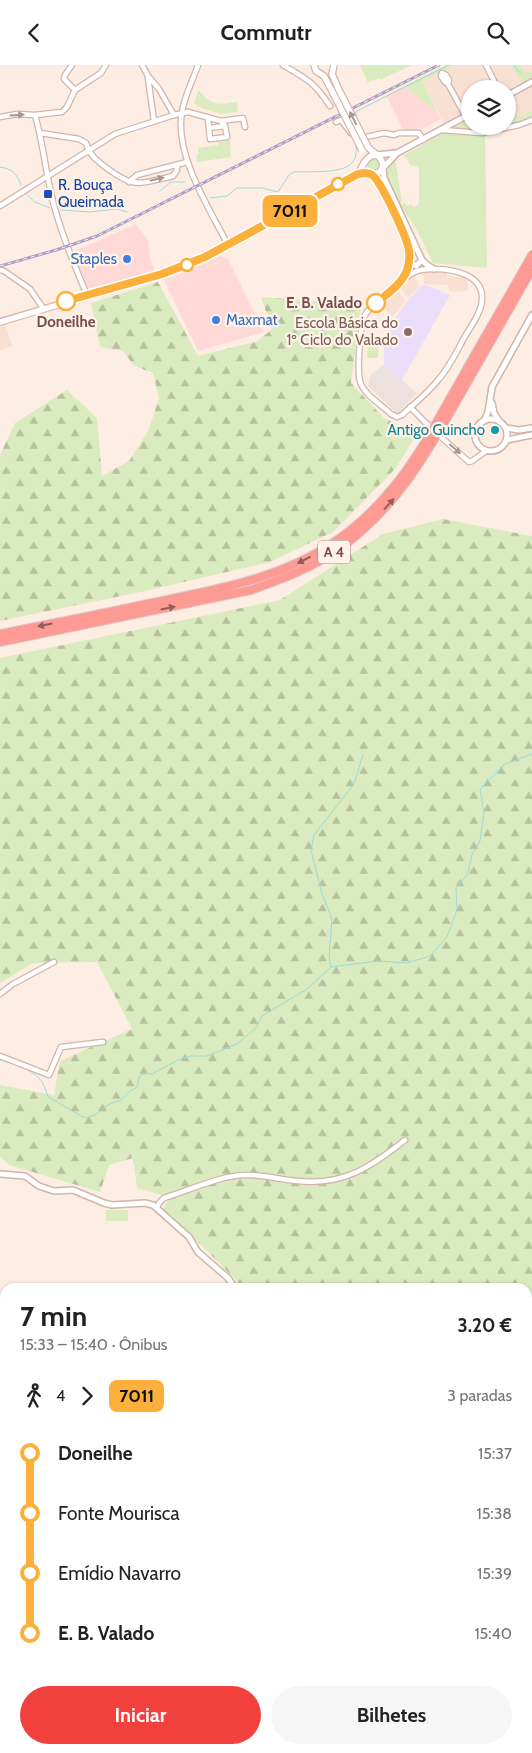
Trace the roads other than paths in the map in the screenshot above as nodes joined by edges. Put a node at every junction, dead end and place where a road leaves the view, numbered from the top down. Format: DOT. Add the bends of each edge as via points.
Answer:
graph roads {
  1 [pos="72,65"];
  2 [pos="106,65"];
  3 [pos="142,65"];
  4 [pos="198,65"];
  5 [pos="283,65"];
  6 [pos="486,65"];
  7 [pos="333,68"];
  8 [pos="317,70"];
  9 [pos="148,76"];
  10 [pos="311,79"];
  11 [pos="494,80"];
  12 [pos="532,82"];
  13 [pos="448,84"];
  14 [pos="75,90"];
  15 [pos="336,91"];
  16 [pos="516,91"];
  17 [pos="461,105"];
  18 [pos="330,106"];
  19 [pos="182,113"];
  20 [pos="34,115"];
  21 [pos="174,115"];
  22 [pos="0,117"];
  23 [pos="208,118"];
  24 [pos="461,120"];
  25 [pos="532,120"];
  26 [pos="154,121"];
  27 [pos="336,122"];
  28 [pos="223,123"];
  29 [pos="245,127"];
  30 [pos="209,128"];
  31 [pos="440,130"];
  32 [pos="40,133"];
  33 [pos="422,139"];
  34 [pos="89,151"];
  35 [pos="398,153"];
  36 [pos="378,155"];
  37 [pos="187,162"];
  38 [pos="364,163"];
  39 [pos="177,165"];
  40 [pos="383,168"];
  41 [pos="371,173"];
  42 [pos="358,174"];
  43 [pos="47,177"];
  44 [pos="130,182"];
  45 [pos="0,206"];
  46 [pos="228,245"];
  47 [pos="532,255"];
  48 [pos="422,260"];
  49 [pos="409,261"];
  50 [pos="434,269"];
  51 [pos="532,269"];
  52 [pos="2,271"];
  53 [pos="402,281"];
  54 [pos="86,295"];
  55 [pos="43,308"];
  56 [pos="532,315"];
  57 [pos="532,321"];
  58 [pos="0,322"];
  59 [pos="410,407"];
  60 [pos="484,421"];
  61 [pos="499,421"];
  62 [pos="428,425"];
  63 [pos="506,428"];
  64 [pos="532,428"];
  65 [pos="532,435"];
  66 [pos="442,437"];
  67 [pos="507,440"];
  68 [pos="486,451"];
  69 [pos="0,634"];
  70 [pos="0,642"];
  71 [pos="54,963"];
  72 [pos="0,994"];
  73 [pos="103,1042"];
  74 [pos="0,1056"];
  75 [pos="405,1141"];
  76 [pos="0,1173"];
  77 [pos="158,1208"];
  78 [pos="231,1283"];
  1 -- 14 [label="street" via="64,79"];
  2 -- 14 [label="street" via="101,73"];
  3 -- 9 [label="street"];
  4 -- 19 [label="street"];
  5 -- 10 [label="street"];
  6 -- 11 [label="street"];
  7 -- 8 [label="main road" via="327,75"];
  7 -- 15 [label="main road"];
  8 -- 10 [label="street"];
  8 -- 15 [label="main road"];
  9 -- 21 [label="street"];
  9 -- 26 [label="street"];
  10 -- 18 [label="street"];
  12 -- 16 [label="street"];
  13 -- 17 [label="street"];
  14 -- 20 [label="street" via="62,112"];
  36 -- 15 [label="main road, one-way, bridge" via="368,147"];
  15 -- 38 [label="main road, bridge" via="364,155"];
  19 -- 21 [label="street"];
  19 -- 23 [label="street"];
  19 -- 37 [label="street" via="181,142"];
  22 -- 20 [label="street, one-way"];
  20 -- 32 [label="street"];
  21 -- 26 [label="street"];
  23 -- 28 [label="street"];
  23 -- 30 [label="street"];
  24 -- 31 [label="street"];
  25 -- 31 [label="street" via="482,133"];
  26 -- 34 [label="street" via="115,134"];
  27 -- 33 [label="street, bridge" via="340,120 359,137 419,133"];
  28 -- 29 [label="street" via="243,118"];
  28 -- 30 [label="street"];
  28 -- 30 [label="street" via="227,137 210,139"];
  31 -- 33 [label="street"];
  32 -- 34 [label="street" via="79,139 86,143"];
  32 -- 43 [label="street"];
  33 -- 35 [label="street"];
  34 -- 43 [label="street"];
  34 -- 44 [label="street" via="94,158"];
  35 -- 36 [label="street"];
  35 -- 40 [label="street"];
  36 -- 38 [label="main road" via="370,156"];
  36 -- 40 [label="main road" via="383,161"];
  37 -- 39 [label="street"];
  37 -- 46 [label="street"];
  38 -- 41 [label="main road"];
  38 -- 42 [label="main road"];
  39 -- 44 [label="street" via="137,175"];
  44 -- 39 [label="street, one-way" via="141,183 173,176"];
  40 -- 41 [label="main road" via="378,173"];
  40 -- 48 [label="street" via="384,178"];
  41 -- 42 [label="main road"];
  41 -- 49 [label="street" via="378,181 406,240"];
  42 -- 46 [label="main road"];
  43 -- 45 [label="street"];
  43 -- 54 [label="street" via="55,211"];
  46 -- 54 [label="main road" via="162,274"];
  47 -- 69 [label="highway, A 4, one-way" via="408,468 374,510 332,544 287,569 238,585"];
  48 -- 49 [label="street" via="416,266"];
  48 -- 50 [label="street"];
  49 -- 53 [label="street"];
  50 -- 53 [label="street" via="419,270"];
  50 -- 59 [label="street" via="464,273 474,280 482,299 480,310 446,370"];
  70 -- 51 [label="highway, A 4, one-way" via="251,590 313,565 337,550 377,518 411,478"];
  52 -- 55 [label="street" via="30,289"];
  53 -- 59 [label="street" via="366,313 362,323 359,371 364,389 391,414 397,417"];
  54 -- 55 [label="main road"];
  55 -- 58 [label="main road"];
  56 -- 60 [label="street" via="492,387"];
  57 -- 61 [label="street" via="492,395 492,408"];
  59 -- 62 [label="street"];
  60 -- 61 [label="street"];
  60 -- 68 [label="street" via="477,428 475,437 478,446"];
  61 -- 63 [label="street"];
  63 -- 64 [label="street"];
  63 -- 67 [label="street"];
  65 -- 67 [label="street"];
  66 -- 68 [label="street, one-way" via="469,462"];
  67 -- 68 [label="street" via="499,450"];
  71 -- 72 [label="street"];
  73 -- 74 [label="street" via="61,1047 49,1075"];
  75 -- 77 [label="street" via="354,1175 298,1181 232,1176 164,1198"];
  76 -- 77 [label="street" via="25,1177 54,1191 73,1190 112,1205 145,1203"];
  77 -- 78 [label="street"];
}
